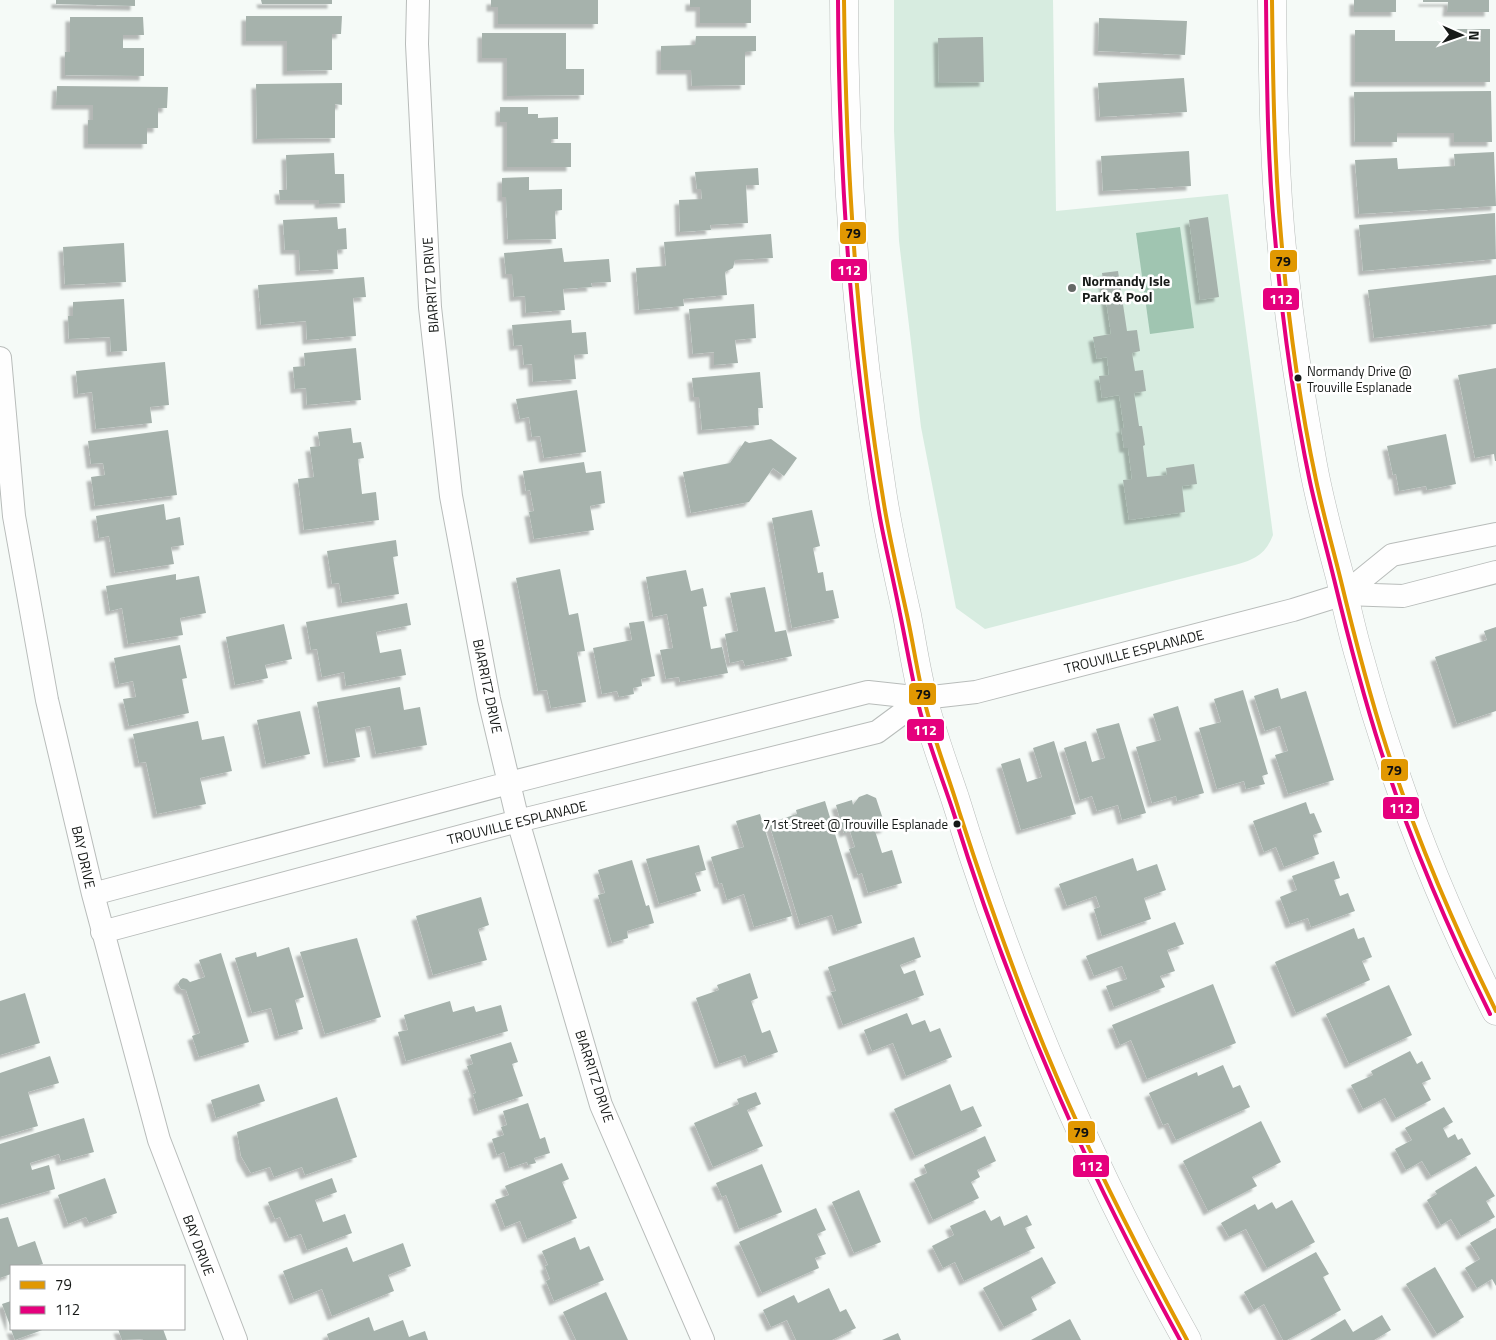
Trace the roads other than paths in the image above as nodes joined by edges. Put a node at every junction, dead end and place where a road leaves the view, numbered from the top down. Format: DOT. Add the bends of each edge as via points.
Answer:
graph roads {
  1 [pos="418,0"];
  2 [pos="844,0"];
  3 [pos="1272,0"];
  4 [pos="0,358"];
  5 [pos="1496,534"];
  6 [pos="1496,572"];
  7 [pos="1344,594"];
  8 [pos="923,698"];
  9 [pos="509,783"];
  10 [pos="518,821"];
  11 [pos="93,894"];
  12 [pos="102,932"];
  13 [pos="1496,1011"];
  14 [pos="236,1340"];
  15 [pos="703,1340"];
  16 [pos="1187,1340"];
  1 -- 9 [label="street, BIARRITZ DRIVE" via="417,44 430,307 450,487 489,699"];
  2 -- 8 [label="main road" via="846,136 867,386 881,487"];
  3 -- 7 [label="main road" via="1276,164 1284,274 1314,467"];
  4 -- 11 [label="street, BAY DRIVE" via="14,516 47,700"];
  5 -- 7 [label="street, TROUVILLE ESPLANADE" via="1392,555"];
  6 -- 7 [label="street, TROUVILLE ESPLANADE" via="1403,596"];
  7 -- 8 [label="street, TROUVILLE ESPLANADE" via="976,692"];
  7 -- 13 [label="main road" via="1388,753 1414,825 1452,919"];
  8 -- 9 [label="street, TROUVILLE ESPLANADE" via="868,692"];
  8 -- 10 [label="street, TROUVILLE ESPLANADE" via="877,732"];
  8 -- 16 [label="main road" via="974,862 1050,1065 1132,1238"];
  9 -- 10 [label="street, BIARRITZ DRIVE"];
  9 -- 11 [label="street, TROUVILLE ESPLANADE"];
  10 -- 12 [label="street, TROUVILLE ESPLANADE"];
  10 -- 15 [label="street, BIARRITZ DRIVE" via="602,1105"];
  11 -- 12 [label="street, BAY DRIVE"];
  12 -- 14 [label="street, BAY DRIVE" via="159,1140"];
}
